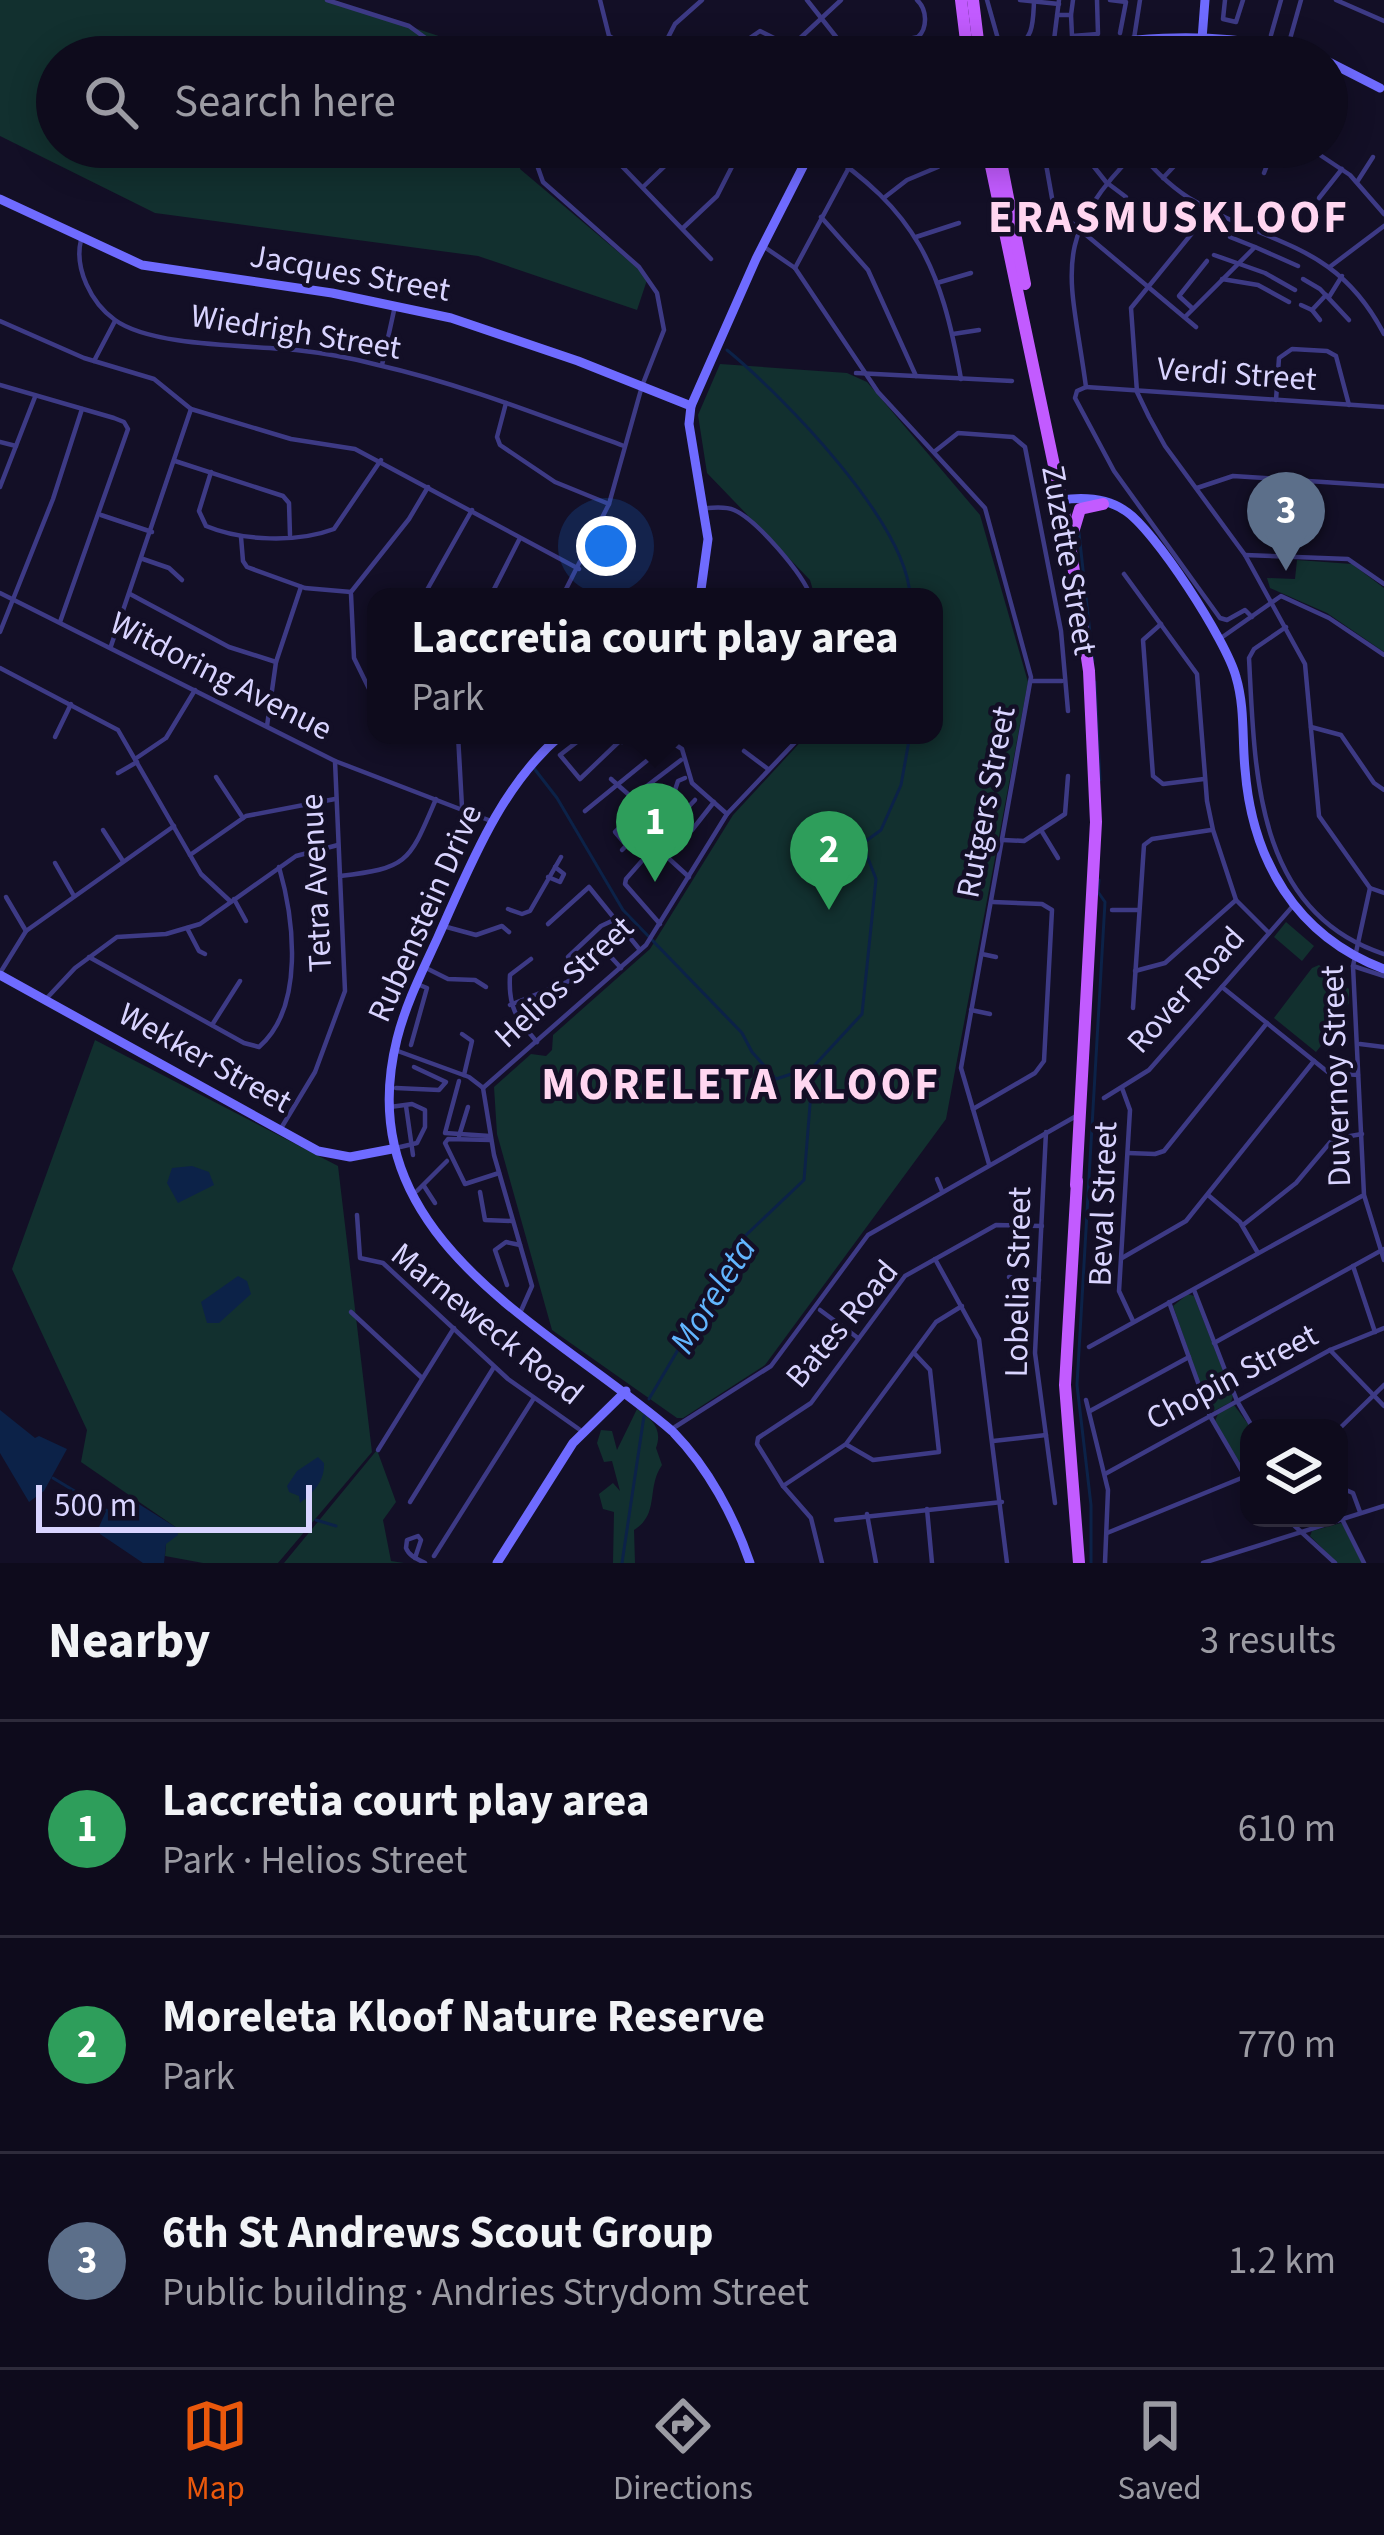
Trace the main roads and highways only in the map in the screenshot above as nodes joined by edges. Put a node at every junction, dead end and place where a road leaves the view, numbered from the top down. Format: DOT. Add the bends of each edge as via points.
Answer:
graph roads {
  1 [pos="961,0"];
  2 [pos="973,0"];
  3 [pos="963,36"];
  4 [pos="977,36"];
  5 [pos="993,168"];
  6 [pos="1002,168"];
  7 [pos="1064,501"];
  8 [pos="1103,505"];
  9 [pos="1074,529"];
  10 [pos="1083,616"];
  11 [pos="1081,1114"];
  12 [pos="1076,1185"];
  13 [pos="1079,1563"];
  1 -- 3 [label="main road"];
  2 -- 4 [label="main road"];
  5 -- 7 [label="main road"];
  6 -- 7 [label="main road"];
  7 -- 9 [label="main road"];
  7 -- 10 [label="main road"];
  8 -- 9 [label="main road" via="1080,509"];
  9 -- 10 [label="main road"];
  10 -- 11 [label="main road" via="1095,782"];
  11 -- 12 [label="main road"];
  11 -- 12 [label="main road" via="1071,1126"];
  12 -- 13 [label="main road" via="1065,1384"];
}
